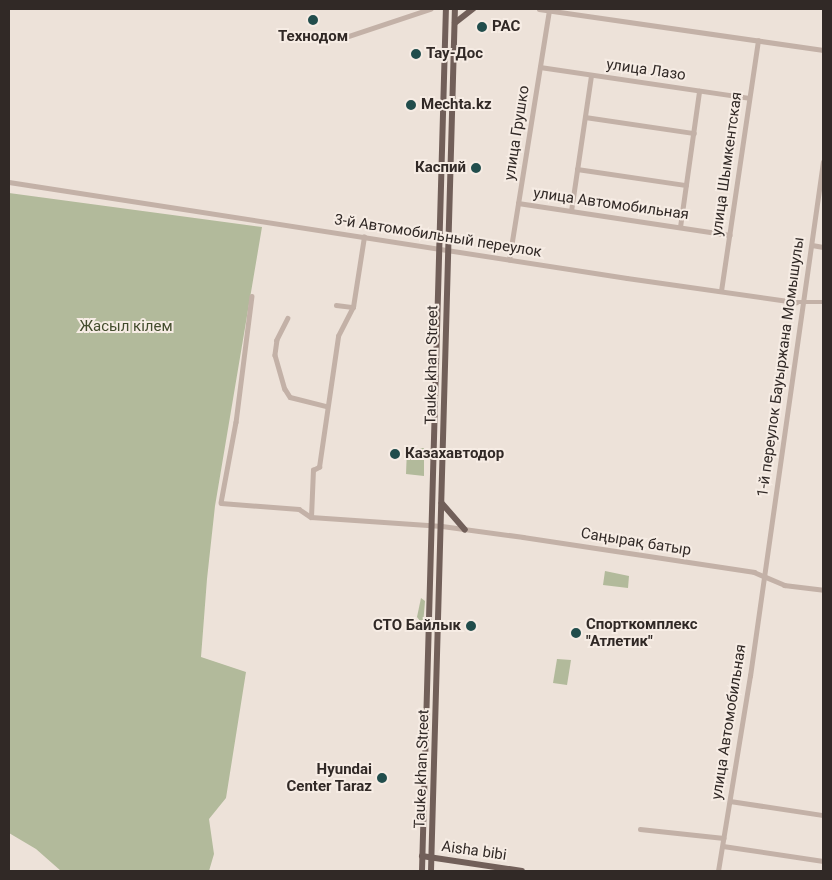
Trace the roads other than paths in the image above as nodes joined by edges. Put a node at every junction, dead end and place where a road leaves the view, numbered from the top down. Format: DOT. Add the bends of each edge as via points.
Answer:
graph roads {
  1 [pos="430,9"];
  2 [pos="446,9"];
  3 [pos="455,9"];
  4 [pos="473,9"];
  5 [pos="539,9"];
  6 [pos="549,10"];
  7 [pos="455,23"];
  8 [pos="322,40"];
  9 [pos="758,41"];
  10 [pos="823,50"];
  11 [pos="540,67"];
  12 [pos="591,75"];
  13 [pos="699,91"];
  14 [pos="749,98"];
  15 [pos="585,117"];
  16 [pos="694,133"];
  17 [pos="823,162"];
  18 [pos="577,169"];
  19 [pos="9,182"];
  20 [pos="686,185"];
  21 [pos="518,203"];
  22 [pos="571,211"];
  23 [pos="680,227"];
  24 [pos="730,234"];
  25 [pos="364,237"];
  26 [pos="812,245"];
  27 [pos="438,247"];
  28 [pos="823,247"];
  29 [pos="446,248"];
  30 [pos="509,260"];
  31 [pos="721,291"];
  32 [pos="252,296"];
  33 [pos="804,301"];
  34 [pos="823,302"];
  35 [pos="336,305"];
  36 [pos="353,307"];
  37 [pos="288,318"];
  38 [pos="327,406"];
  39 [pos="442,503"];
  40 [pos="310,517"];
  41 [pos="433,526"];
  42 [pos="442,526"];
  43 [pos="465,529"];
  44 [pos="764,576"];
  45 [pos="823,590"];
  46 [pos="730,801"];
  47 [pos="823,815"];
  48 [pos="640,829"];
  49 [pos="724,838"];
  50 [pos="723,846"];
  51 [pos="422,856"];
  52 [pos="431,857"];
  53 [pos="823,861"];
  54 [pos="422,871"];
  55 [pos="431,871"];
  56 [pos="522,871"];
  57 [pos="718,871"];
  1 -- 8 [label="street" via="346,37"];
  2 -- 27 [label="main road, Tauke khan Street"];
  3 -- 7 [label="main road, Tauke khan Street"];
  4 -- 7 [label="main road"];
  5 -- 6 [label="street"];
  6 -- 9 [label="street"];
  6 -- 11 [label="street, улица Грушко"];
  7 -- 29 [label="main road, Tauke khan Street"];
  9 -- 10 [label="street"];
  9 -- 14 [label="street, улица Шымкентская"];
  11 -- 12 [label="street, улица Лазо"];
  11 -- 21 [label="street, улица Грушко"];
  12 -- 13 [label="street, улица Лазо"];
  12 -- 15 [label="street"];
  13 -- 14 [label="street, улица Лазо"];
  13 -- 16 [label="street"];
  14 -- 24 [label="street, улица Шымкентская"];
  15 -- 16 [label="street"];
  15 -- 18 [label="street"];
  16 -- 20 [label="street"];
  17 -- 26 [label="street, 1-й переулок Бауыржана Момышулы"];
  18 -- 20 [label="street"];
  18 -- 22 [label="street"];
  19 -- 25 [label="street, 3-й Автомобильный переулок"];
  20 -- 23 [label="street"];
  21 -- 22 [label="street, улица Автомобильная"];
  21 -- 30 [label="street, улица Грушко"];
  22 -- 23 [label="street, улица Автомобильная"];
  23 -- 24 [label="street, улица Автомобильная"];
  24 -- 31 [label="street, улица Шымкентская"];
  25 -- 27 [label="street, 3-й Автомобильный переулок"];
  25 -- 36 [label="street"];
  26 -- 28 [label="street"];
  26 -- 33 [label="street, 1-й переулок Бауыржана Момышулы"];
  27 -- 29 [label="street, 3-й Автомобильный переулок"];
  27 -- 41 [label="main road, Tauke khan Street"];
  29 -- 30 [label="street, 3-й Автомобильный переулок"];
  29 -- 39 [label="main road, Tauke khan Street"];
  30 -- 31 [label="street, 3-й Автомобильный переулок"];
  31 -- 33 [label="street, 3-й Автомобильный переулок"];
  32 -- 40 [label="street, Саңырақ батыр" via="236,422 221,503 299,508"];
  33 -- 34 [label="street, 3-й Автомобильный переулок"];
  33 -- 44 [label="street, 1-й переулок Бауыржана Момышулы"];
  35 -- 36 [label="street"];
  36 -- 38 [label="street" via="338,336"];
  37 -- 38 [label="street" via="277,340 275,355 285,389 290,397"];
  38 -- 40 [label="street" via="319,467 313,470"];
  39 -- 42 [label="main road, Tauke khan Street"];
  39 -- 43 [label="main road"];
  40 -- 41 [label="street, Саңырақ батыр"];
  41 -- 42 [label="street, Саңырақ батыр"];
  41 -- 51 [label="main road, Tauke khan Street"];
  42 -- 43 [label="street, Саңырақ батыр"];
  42 -- 52 [label="main road, Tauke khan Street"];
  43 -- 44 [label="street, Саңырақ батыр"];
  44 -- 45 [label="street, Саңырақ батыр" via="784,585"];
  44 -- 46 [label="street, улица Автомобильная"];
  46 -- 47 [label="street"];
  46 -- 49 [label="street, улица Автомобильная"];
  48 -- 49 [label="street"];
  49 -- 50 [label="street, улица Автомобильная"];
  50 -- 53 [label="street"];
  50 -- 57 [label="street, улица Автомобильная"];
  51 -- 52 [label="main road, Aisha bibi"];
  51 -- 54 [label="main road, Tauke khan Street"];
  52 -- 55 [label="main road, Tauke khan Street"];
  52 -- 56 [label="main road, Aisha bibi"];
}
